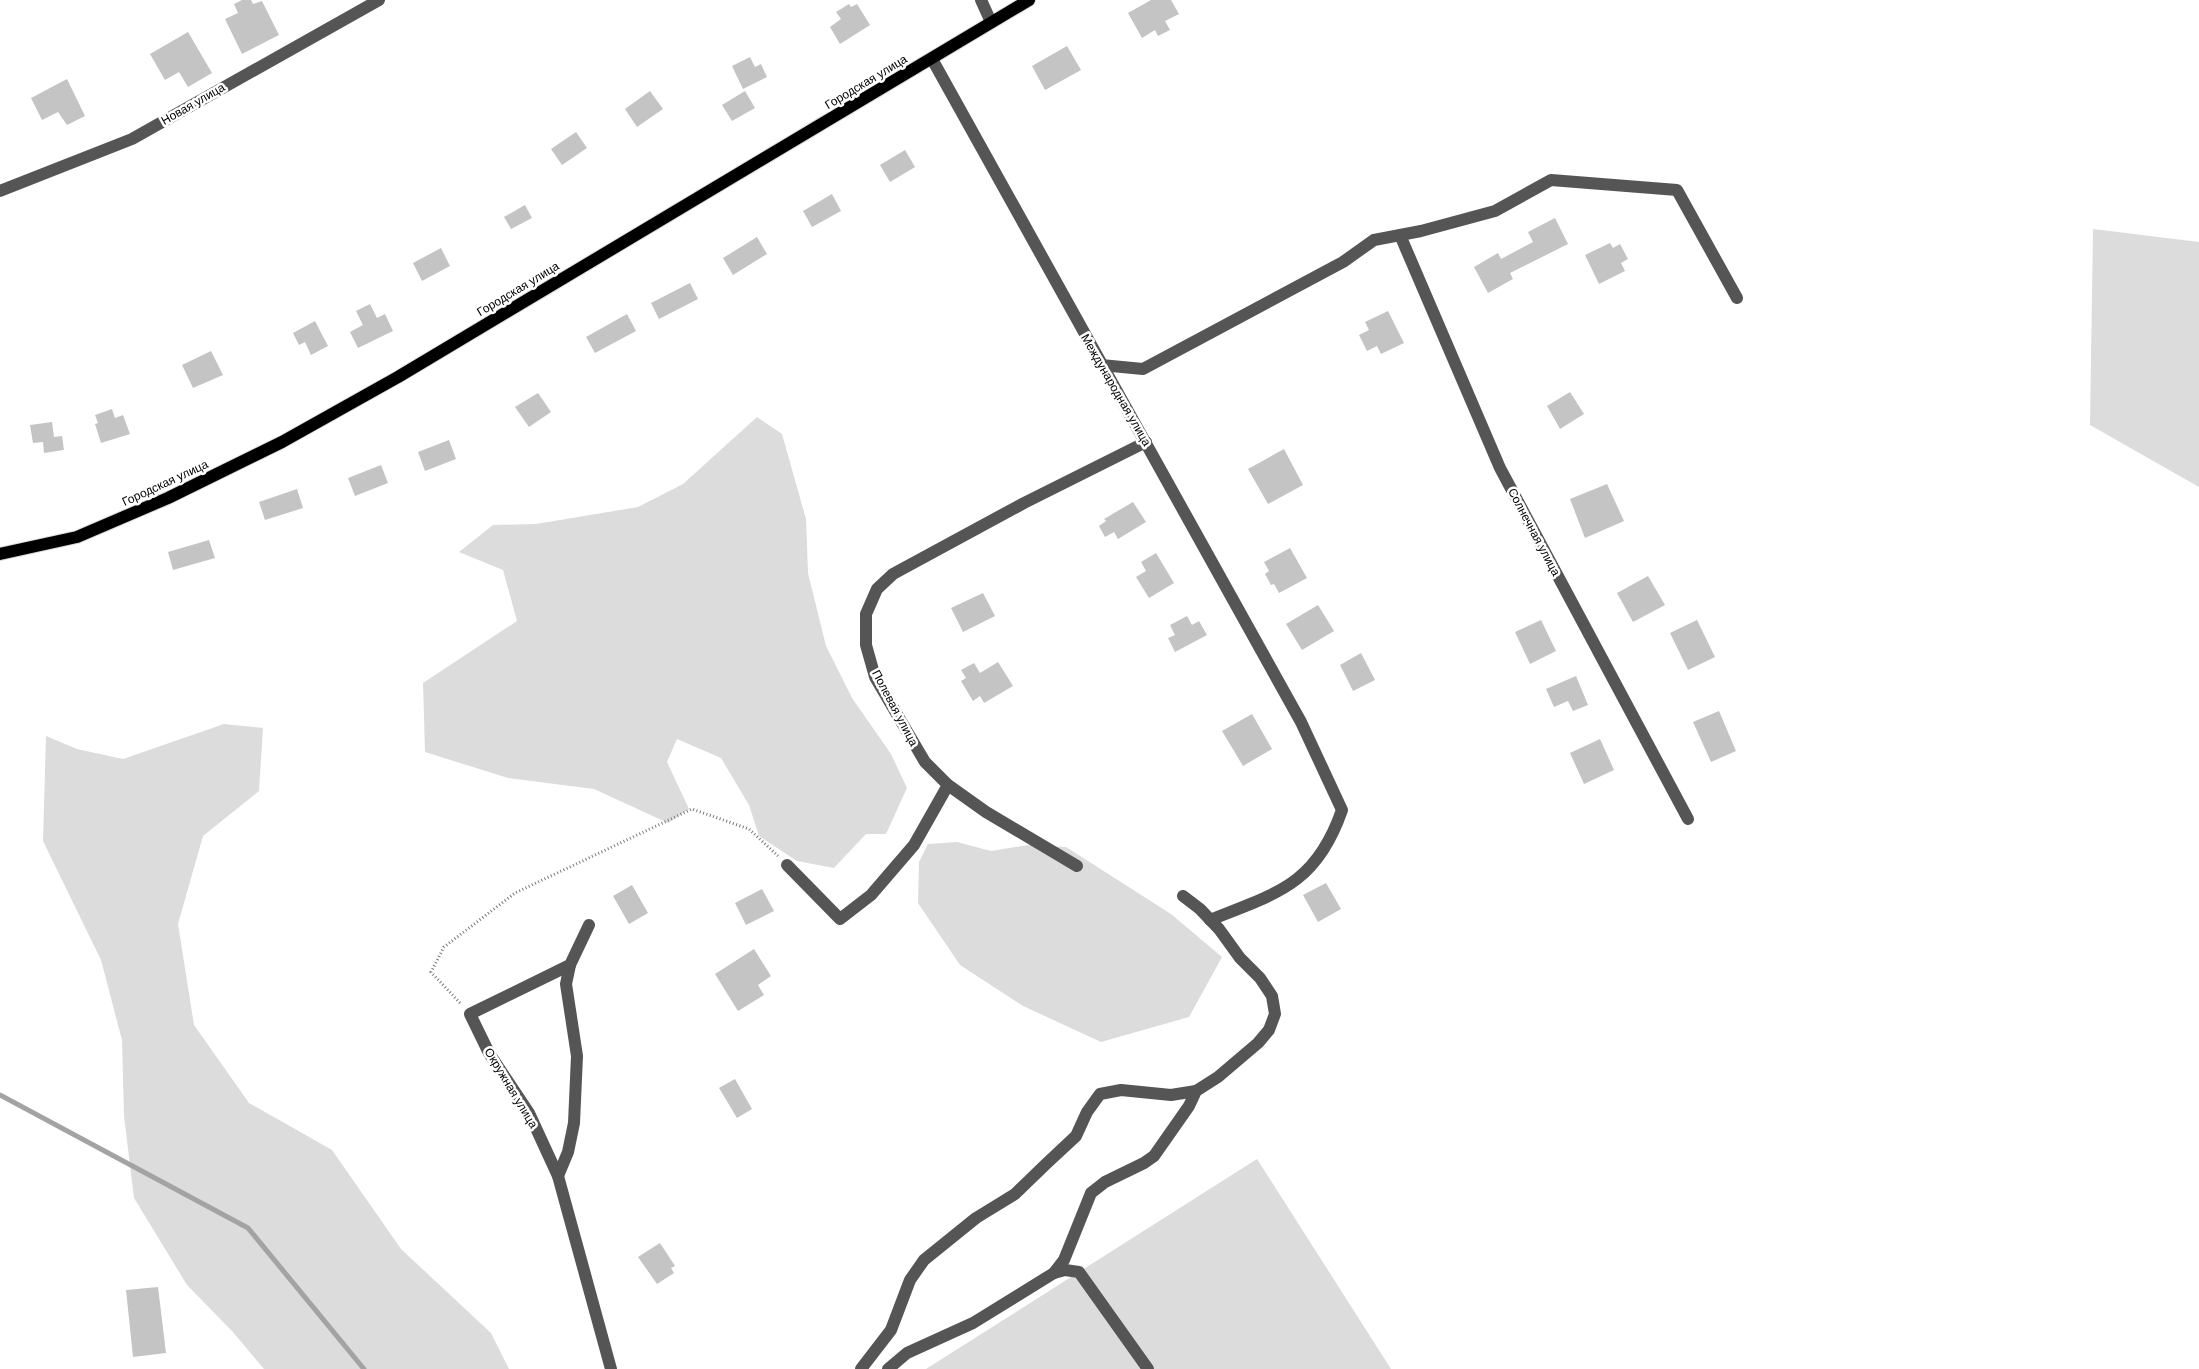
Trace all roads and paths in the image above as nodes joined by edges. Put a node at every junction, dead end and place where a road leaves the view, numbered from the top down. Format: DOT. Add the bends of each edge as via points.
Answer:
graph roads {
  1 [pos="379,0"];
  2 [pos="981,0"];
  3 [pos="1029,0"];
  4 [pos="991,22"];
  5 [pos="932,59"];
  6 [pos="0,191"];
  7 [pos="1400,235"];
  8 [pos="1737,298"];
  9 [pos="1101,365"];
  10 [pos="1146,442"];
  11 [pos="0,554"];
  12 [pos="948,785"];
  13 [pos="1688,819"];
  14 [pos="788,865"];
  15 [pos="1077,866"];
  16 [pos="1183,896"];
  17 [pos="1210,920"];
  18 [pos="589,925"];
  19 [pos="570,965"];
  20 [pos="470,1014"];
  21 [pos="1196,1091"];
  22 [pos="558,1176"];
  23 [pos="1054,1273"];
  24 [pos="610,1369"];
  25 [pos="862,1369"];
  26 [pos="888,1369"];
  27 [pos="1148,1369"];
  1 -- 6 [label="street, Новая улица" via="132,139"];
  2 -- 4 [label="street"];
  3 -- 4 [label="main road, Городская улица"];
  4 -- 5 [label="main road, Городская улица"];
  5 -- 9 [label="street, Международная улица"];
  5 -- 11 [label="main road, Городская улица" via="282,442 168,498 77,537"];
  7 -- 8 [label="street" via="1495,211 1551,180 1677,190"];
  7 -- 9 [label="street" via="1374,240 1343,262 1143,369"];
  7 -- 13 [label="street, Солнечная улица" via="1500,468"];
  9 -- 10 [label="street, Международная улица"];
  10 -- 12 [label="street, Полевая улица" via="893,574 877,589 866,614 866,645 875,677 925,762"];
  10 -- 17 [label="street, Международная улица" via="1301,722 1342,810 1326,844 1307,870 1290,885 1266,899"];
  12 -- 14 [label="street" via="914,845 871,895 840,919"];
  12 -- 15 [label="street, Полевая улица" via="986,812"];
  14 -- 20 [label="path" via="749,829 692,809 515,893 444,947 431,972"];
  16 -- 17 [label="street"];
  17 -- 21 [label="street" via="1260,978 1272,996 1275,1014 1269,1030 1258,1043"];
  18 -- 19 [label="street"];
  19 -- 20 [label="street"];
  19 -- 22 [label="street" via="566,984 577,1056 574,1123 568,1152"];
  20 -- 22 [label="street, Окружная улица" via="489,1053 529,1113"];
  21 -- 23 [label="street" via="1154,1156 1091,1193 1064,1260"];
  21 -- 25 [label="street" via="1172,1095 1121,1090 1100,1094 1076,1136 1015,1194 976,1218 924,1260 910,1280 891,1330"];
  22 -- 24 [label="street, Окружная улица"];
  23 -- 26 [label="street" via="974,1323 907,1353"];
  23 -- 27 [label="street" via="1065,1270 1079,1272"];
}
